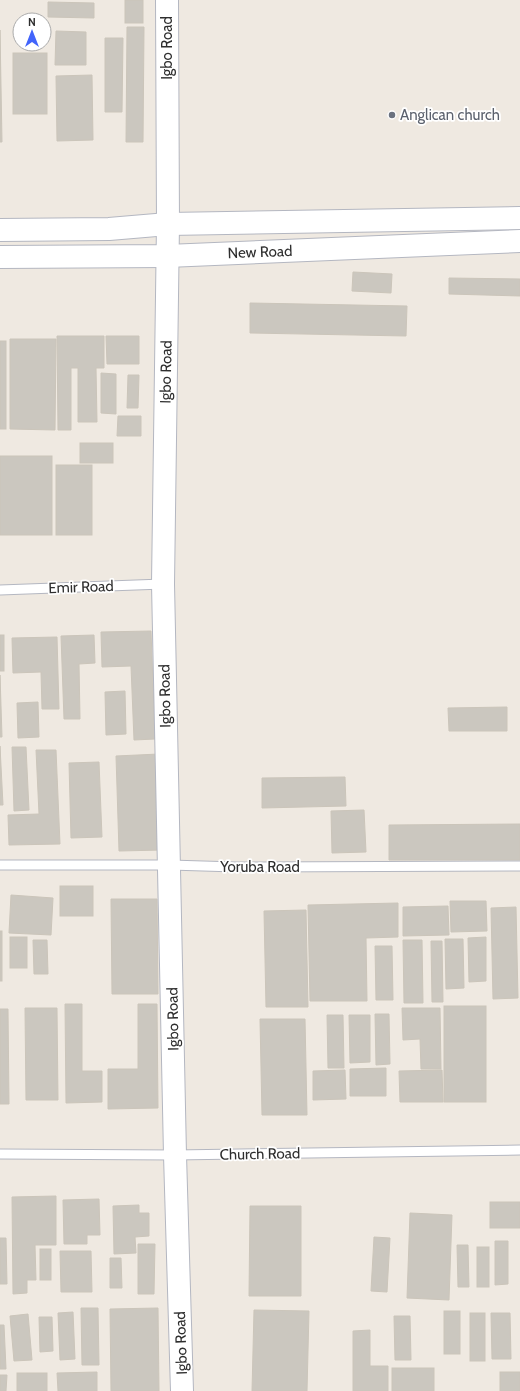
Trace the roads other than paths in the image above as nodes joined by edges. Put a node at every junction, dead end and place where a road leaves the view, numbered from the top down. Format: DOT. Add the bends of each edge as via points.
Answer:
graph roads {
  1 [pos="167,0"];
  2 [pos="520,218"];
  3 [pos="168,224"];
  4 [pos="0,230"];
  5 [pos="520,241"];
  6 [pos="167,256"];
  7 [pos="0,258"];
  8 [pos="163,584"];
  9 [pos="0,590"];
  10 [pos="0,865"];
  11 [pos="170,865"];
  12 [pos="520,866"];
  13 [pos="520,1150"];
  14 [pos="0,1154"];
  15 [pos="175,1155"];
  16 [pos="182,1391"];
  1 -- 3 [label="street, Igbo Road"];
  2 -- 3 [label="street, New Road"];
  3 -- 4 [label="street, New Road"];
  3 -- 6 [label="street, Igbo Road"];
  5 -- 6 [label="street, New Road"];
  6 -- 7 [label="street, New Road"];
  6 -- 8 [label="street, Igbo Road"];
  8 -- 9 [label="lane, Emir Road"];
  8 -- 11 [label="street, Igbo Road"];
  10 -- 11 [label="lane, Yoruba Road"];
  11 -- 12 [label="lane, Yoruba Road"];
  11 -- 15 [label="street, Igbo Road"];
  13 -- 15 [label="lane, Church Road"];
  14 -- 15 [label="lane, Church Road"];
  15 -- 16 [label="street, Igbo Road"];
}
